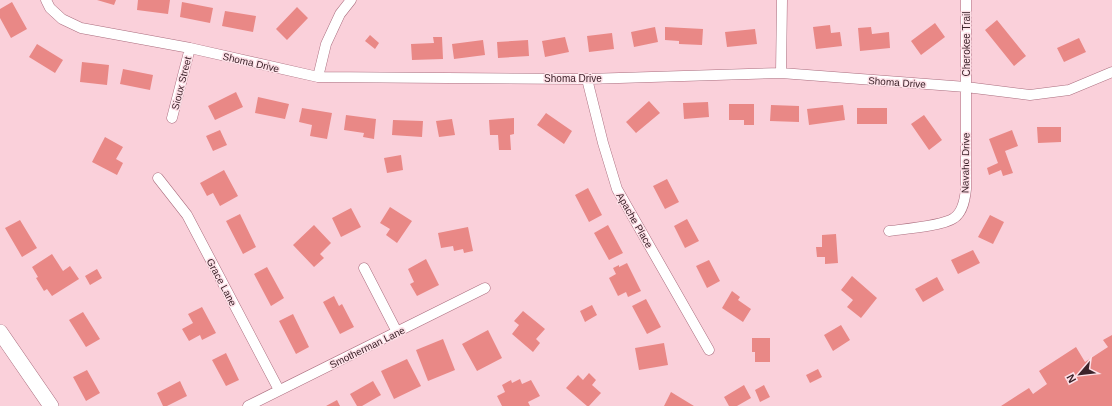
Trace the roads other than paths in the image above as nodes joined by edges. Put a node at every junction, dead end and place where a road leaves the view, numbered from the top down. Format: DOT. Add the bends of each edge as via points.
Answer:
graph roads {
  1 [pos="46,0"];
  2 [pos="350,0"];
  3 [pos="782,0"];
  4 [pos="966,0"];
  5 [pos="190,48"];
  6 [pos="1112,72"];
  7 [pos="782,73"];
  8 [pos="318,77"];
  9 [pos="587,79"];
  10 [pos="966,87"];
  11 [pos="172,118"];
  12 [pos="158,178"];
  13 [pos="889,231"];
  14 [pos="364,268"];
  15 [pos="486,288"];
  16 [pos="0,332"];
  17 [pos="397,332"];
  18 [pos="709,350"];
  19 [pos="280,390"];
  20 [pos="52,406"];
  21 [pos="248,406"];
  1 -- 5 [label="street, Shoma Drive" via="50,8 62,19 81,28"];
  2 -- 8 [label="street" via="340,14 326,44"];
  3 -- 7 [label="street"];
  4 -- 10 [label="street, Cherokee Trail"];
  5 -- 8 [label="street, Shoma Drive"];
  5 -- 11 [label="street, Sioux Street"];
  6 -- 10 [label="street, Shoma Drive" via="1069,90 1030,95"];
  7 -- 9 [label="street, Shoma Drive"];
  7 -- 10 [label="street, Shoma Drive"];
  8 -- 9 [label="street, Shoma Drive"];
  9 -- 18 [label="street, Apache Place" via="617,189"];
  10 -- 13 [label="street, Navaho Drive" via="966,189 964,202 958,214 944,222"];
  12 -- 19 [label="street, Grace Lane" via="187,215"];
  14 -- 17 [label="street"];
  15 -- 17 [label="street, Smotherman Lane"];
  16 -- 20 [label="street"];
  17 -- 19 [label="street, Smotherman Lane"];
  19 -- 21 [label="street, Smotherman Lane"];
}
